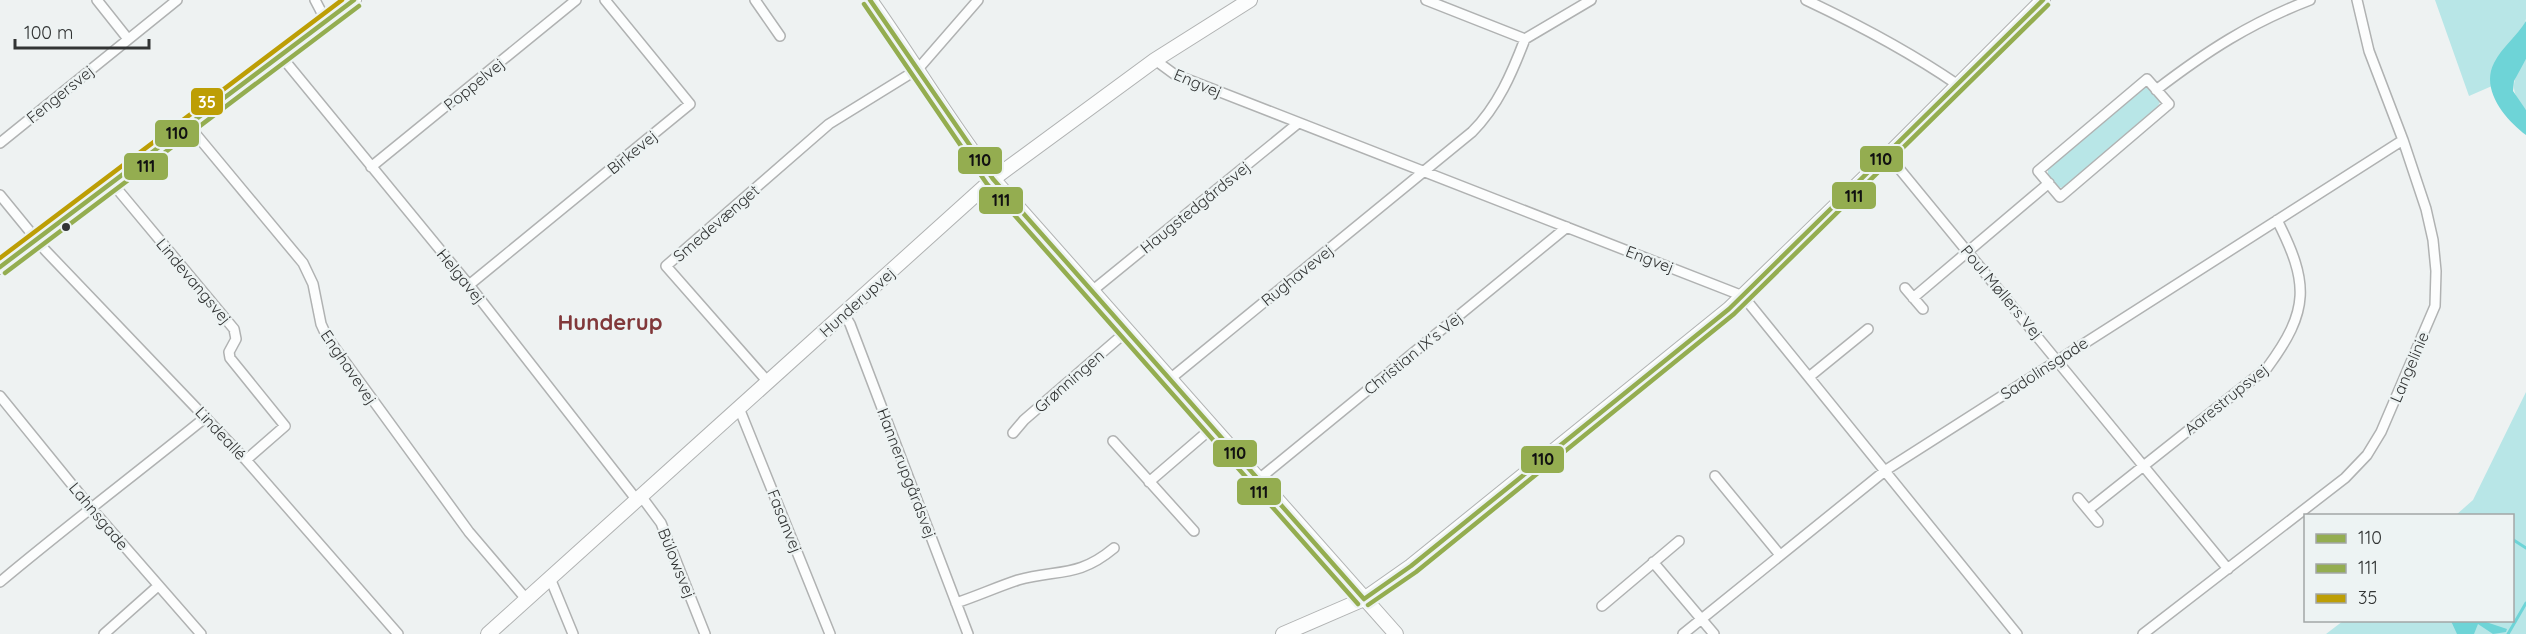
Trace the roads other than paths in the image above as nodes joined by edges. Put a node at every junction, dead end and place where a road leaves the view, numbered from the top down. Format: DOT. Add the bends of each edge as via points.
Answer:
graph roads {
  1 [pos="97,0"];
  2 [pos="177,0"];
  3 [pos="315,0"];
  4 [pos="354,0"];
  5 [pos="576,0"];
  6 [pos="605,0"];
  7 [pos="755,0"];
  8 [pos="870,0"];
  9 [pos="978,0"];
  10 [pos="1250,0"];
  11 [pos="1426,0"];
  12 [pos="1592,0"];
  13 [pos="1806,0"];
  14 [pos="2043,0"];
  15 [pos="2310,0"];
  16 [pos="2357,0"];
  17 [pos="326,21"];
  18 [pos="780,36"];
  19 [pos="128,39"];
  20 [pos="1525,39"];
  21 [pos="281,56"];
  22 [pos="1155,60"];
  23 [pos="918,69"];
  24 [pos="1958,85"];
  25 [pos="2156,90"];
  26 [pos="1298,124"];
  27 [pos="189,126"];
  28 [pos="2403,140"];
  29 [pos="0,143"];
  30 [pos="1888,155"];
  31 [pos="371,167"];
  32 [pos="1425,171"];
  33 [pos="993,179"];
  34 [pos="2049,183"];
  35 [pos="113,184"];
  36 [pos="0,195"];
  37 [pos="2277,220"];
  38 [pos="1568,227"];
  39 [pos="36,240"];
  40 [pos="1969,252"];
  41 [pos="0,267"];
  42 [pos="469,285"];
  43 [pos="1905,288"];
  44 [pos="1092,291"];
  45 [pos="1743,296"];
  46 [pos="1913,298"];
  47 [pos="1923,309"];
  48 [pos="844,314"];
  49 [pos="1868,329"];
  50 [pos="1127,331"];
  51 [pos="2058,359"];
  52 [pos="1809,377"];
  53 [pos="1170,379"];
  54 [pos="768,382"];
  55 [pos="0,396"];
  56 [pos="739,408"];
  57 [pos="206,417"];
  58 [pos="1213,427"];
  59 [pos="1013,433"];
  60 [pos="1113,441"];
  61 [pos="246,460"];
  62 [pos="2144,466"];
  63 [pos="1886,470"];
  64 [pos="1715,476"];
  65 [pos="1259,479"];
  66 [pos="1149,482"];
  67 [pos="638,498"];
  68 [pos="2078,498"];
  69 [pos="91,508"];
  70 [pos="2088,510"];
  71 [pos="2098,522"];
  72 [pos="1194,531"];
  73 [pos="1679,541"];
  74 [pos="1114,548"];
  75 [pos="1780,555"];
  76 [pos="1653,562"];
  77 [pos="2228,569"];
  78 [pos="550,578"];
  79 [pos="0,582"];
  80 [pos="158,586"];
  81 [pos="1364,598"];
  82 [pos="527,600"];
  83 [pos="956,603"];
  84 [pos="1602,606"];
  85 [pos="1702,619"];
  86 [pos="104,634"];
  87 [pos="201,634"];
  88 [pos="398,634"];
  89 [pos="488,634"];
  90 [pos="573,634"];
  91 [pos="705,634"];
  92 [pos="830,634"];
  93 [pos="968,634"];
  94 [pos="1283,634"];
  95 [pos="1396,634"];
  96 [pos="1683,634"];
  97 [pos="1714,634"];
  98 [pos="2017,634"];
  99 [pos="2143,634"];
  1 -- 19 [label="street"];
  2 -- 19 [label="street, Fengersvej"];
  3 -- 17 [label="street"];
  4 -- 17 [label="street"];
  5 -- 31 [label="street, Poppelvej"];
  6 -- 42 [label="street, Birkevej" via="690,104"];
  7 -- 18 [label="street"];
  8 -- 23 [label="street"];
  9 -- 23 [label="street"];
  10 -- 22 [label="street, Hunderupvej"];
  11 -- 20 [label="street"];
  12 -- 20 [label="street"];
  13 -- 24 [label="street" via="1860,25"];
  14 -- 24 [label="street"];
  15 -- 25 [label="street" via="2244,29"];
  16 -- 28 [label="street, Langelinie" via="2368,51"];
  17 -- 21 [label="street"];
  19 -- 29 [label="street, Fengersvej"];
  20 -- 32 [label="street, Rughavevej" via="1487,117"];
  21 -- 27 [label="street"];
  21 -- 31 [label="street, Helgavej"];
  22 -- 26 [label="street, Engvej" via="1174,74"];
  22 -- 33 [label="street, Hunderupvej"];
  23 -- 33 [label="street" via="964,142"];
  23 -- 54 [label="street, Smedevænget" via="829,124 666,266"];
  24 -- 30 [label="street"];
  25 -- 34 [label="street" via="2147,79 2038,171"];
  25 -- 34 [label="street" via="2169,104 2060,197"];
  26 -- 32 [label="street, Engvej"];
  26 -- 44 [label="street, Haugstedgårdsvej"];
  27 -- 35 [label="street"];
  27 -- 82 [label="street, Enghavevej" via="303,263 313,284 327,337 469,532"];
  28 -- 37 [label="street, Sadolinsgade"];
  28 -- 77 [label="street, Langelinie" via="2433,240 2435,306 2381,432 2367,455 2345,478"];
  30 -- 40 [label="street, Poul Møllers Vej"];
  30 -- 45 [label="street"];
  31 -- 42 [label="street, Helgavej"];
  32 -- 38 [label="street, Engvej"];
  32 -- 53 [label="street, Rughavevej"];
  33 -- 44 [label="street"];
  33 -- 48 [label="street, Hunderupvej"];
  34 -- 40 [label="street"];
  35 -- 39 [label="street"];
  35 -- 61 [label="street, Lindevangsvej" via="234,329 236,339 230,358 285,426"];
  36 -- 39 [label="street, Lindeallé"];
  37 -- 51 [label="street, Sadolinsgade"];
  37 -- 62 [label="street, Aarestrupsvej" via="2293,251 2301,283 2299,310 2287,341 2267,368"];
  38 -- 45 [label="street, Engvej"];
  38 -- 65 [label="street, Christian IX's Vej"];
  39 -- 41 [label="street"];
  39 -- 57 [label="street, Lindeallé"];
  40 -- 46 [label="street"];
  40 -- 51 [label="street, Poul Møllers Vej"];
  42 -- 67 [label="street, Helgavej"];
  43 -- 46 [label="street"];
  44 -- 50 [label="street"];
  45 -- 52 [label="street, Engvej"];
  45 -- 81 [label="street" via="1411,566"];
  46 -- 47 [label="street"];
  48 -- 54 [label="street, Hunderupvej"];
  48 -- 83 [label="street, Hannerupgårdsvej"];
  49 -- 52 [label="street"];
  50 -- 53 [label="street"];
  50 -- 59 [label="street, Grønningen"];
  51 -- 62 [label="street, Poul Møllers Vej"];
  51 -- 63 [label="street, Sadolinsgade"];
  52 -- 63 [label="street, Engvej"];
  53 -- 58 [label="street"];
  54 -- 56 [label="street, Hunderupvej"];
  55 -- 69 [label="street, Lahnsgade"];
  56 -- 67 [label="street, Hunderupvej"];
  56 -- 92 [label="street, Fasanvej"];
  57 -- 61 [label="street, Lindeallé"];
  57 -- 69 [label="street"];
  58 -- 65 [label="street"];
  58 -- 66 [label="street"];
  60 -- 66 [label="street"];
  61 -- 88 [label="street, Lindeallé"];
  62 -- 70 [label="street, Aarestrupsvej"];
  62 -- 77 [label="street, Poul Møllers Vej"];
  63 -- 75 [label="street, Sadolinsgade"];
  63 -- 98 [label="street, Engvej"];
  64 -- 75 [label="street"];
  65 -- 81 [label="street"];
  66 -- 72 [label="street"];
  67 -- 78 [label="street, Hunderupvej"];
  67 -- 91 [label="street, Bülowsvej" via="661,523"];
  68 -- 70 [label="street"];
  69 -- 79 [label="street"];
  69 -- 80 [label="street, Lahnsgade"];
  70 -- 71 [label="street"];
  73 -- 76 [label="street"];
  74 -- 83 [label="street" via="1078,570 1019,580"];
  75 -- 85 [label="street, Sadolinsgade"];
  76 -- 84 [label="street"];
  76 -- 85 [label="street"];
  77 -- 99 [label="street, Langelinie"];
  78 -- 82 [label="street, Hunderupvej"];
  78 -- 90 [label="street"];
  80 -- 86 [label="street"];
  80 -- 87 [label="street, Lahnsgade"];
  81 -- 94 [label="street"];
  81 -- 95 [label="street"];
  82 -- 89 [label="street, Hunderupvej"];
  83 -- 93 [label="street, Hannerupgårdsvej"];
  85 -- 96 [label="street, Sadolinsgade"];
  85 -- 97 [label="street"];
}
